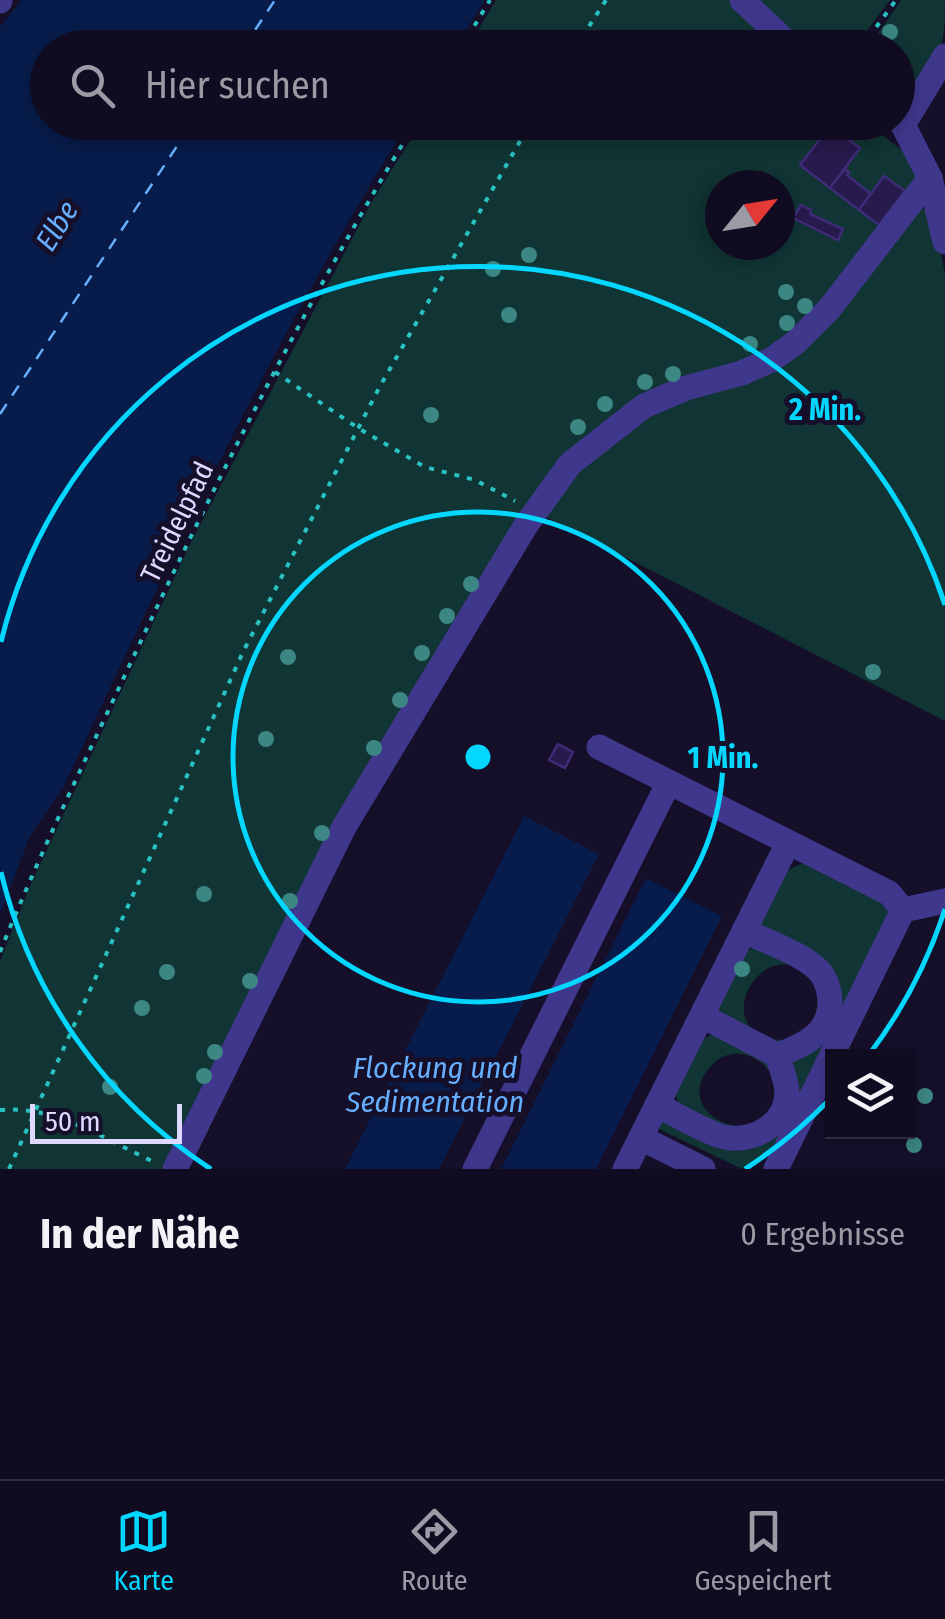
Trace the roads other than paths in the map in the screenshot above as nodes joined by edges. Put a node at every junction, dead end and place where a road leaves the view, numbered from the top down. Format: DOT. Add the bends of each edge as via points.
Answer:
graph roads {
  1 [pos="742,0"];
  2 [pos="773,30"];
  3 [pos="945,56"];
  4 [pos="915,101"];
  5 [pos="909,140"];
  6 [pos="930,178"];
  7 [pos="945,242"];
  8 [pos="599,748"];
  9 [pos="668,784"];
  10 [pos="788,843"];
  11 [pos="945,901"];
  12 [pos="903,910"];
  13 [pos="744,930"];
  14 [pos="702,1016"];
  15 [pos="777,1055"];
  16 [pos="657,1105"];
  17 [pos="640,1138"];
  18 [pos="164,1166"];
  19 [pos="475,1169"];
  20 [pos="625,1169"];
  21 [pos="704,1169"];
  22 [pos="776,1169"];
  1 -- 2 [label="street"];
  3 -- 4 [label="street"];
  5 -- 6 [label="street"];
  6 -- 7 [label="street"];
  6 -- 18 [label="street" via="830,308 794,343 742,374 644,406 570,464 344,828"];
  8 -- 9 [label="street"];
  9 -- 10 [label="street"];
  9 -- 19 [label="street"];
  10 -- 12 [label="street" via="889,892"];
  10 -- 13 [label="street"];
  11 -- 12 [label="street"];
  12 -- 22 [label="street"];
  13 -- 14 [label="street"];
  13 -- 15 [label="street" via="815,966 832,1002 818,1036"];
  14 -- 15 [label="street"];
  14 -- 16 [label="street"];
  15 -- 16 [label="street" via="788,1091 784,1109 770,1128 747,1140 721,1136"];
  16 -- 17 [label="street"];
  17 -- 20 [label="street"];
  17 -- 21 [label="street"];
}
